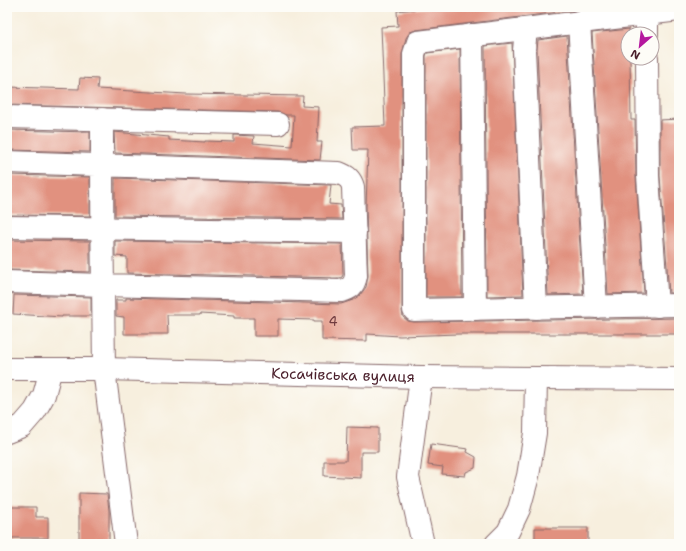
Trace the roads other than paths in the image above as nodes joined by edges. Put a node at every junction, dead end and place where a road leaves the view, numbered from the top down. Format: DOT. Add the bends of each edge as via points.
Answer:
graph roads {
  1 [pos="679,10"];
  2 [pos="579,22"];
  3 [pos="647,24"];
  4 [pos="526,29"];
  5 [pos="472,35"];
  6 [pos="647,66"];
  7 [pos="7,117"];
  8 [pos="102,119"];
  9 [pos="278,124"];
  10 [pos="7,162"];
  11 [pos="102,165"];
  12 [pos="7,227"];
  13 [pos="102,229"];
  14 [pos="355,232"];
  15 [pos="7,282"];
  16 [pos="103,285"];
  17 [pos="679,305"];
  18 [pos="657,306"];
  19 [pos="596,307"];
  20 [pos="536,308"];
  21 [pos="475,309"];
  22 [pos="7,369"];
  23 [pos="51,369"];
  24 [pos="104,369"];
  25 [pos="421,377"];
  26 [pos="536,378"];
  27 [pos="679,379"];
  28 [pos="7,432"];
  29 [pos="126,544"];
  30 [pos="423,544"];
  31 [pos="496,544"];
  1 -- 3 [label="street"];
  2 -- 3 [label="street"];
  2 -- 4 [label="street"];
  2 -- 19 [label="street"];
  4 -- 5 [label="street"];
  4 -- 20 [label="street" via="524,50"];
  5 -- 21 [label="street"];
  5 -- 21 [label="street" via="418,42 414,54 414,310"];
  6 -- 18 [label="street" via="648,176"];
  7 -- 8 [label="street"];
  8 -- 9 [label="street"];
  8 -- 11 [label="street"];
  10 -- 11 [label="street"];
  11 -- 13 [label="street"];
  11 -- 14 [label="street" via="339,174 346,176 353,188"];
  12 -- 13 [label="street"];
  13 -- 14 [label="street"];
  13 -- 16 [label="street"];
  14 -- 16 [label="street" via="356,276 354,284 349,289 341,291"];
  15 -- 16 [label="street"];
  16 -- 24 [label="street"];
  17 -- 18 [label="street"];
  18 -- 19 [label="street"];
  19 -- 20 [label="street"];
  20 -- 21 [label="street"];
  22 -- 23 [label="street, Косачівська вулиця"];
  23 -- 24 [label="street, Косачівська вулиця"];
  23 -- 28 [label="street" via="44,395 35,411 22,426"];
  24 -- 25 [label="street, Косачівська вулиця"];
  24 -- 29 [label="street"];
  25 -- 26 [label="street, Косачівська вулиця"];
  25 -- 30 [label="street" via="408,476"];
  26 -- 27 [label="street, Косачівська вулиця"];
  26 -- 31 [label="street" via="535,433 528,476 514,521 508,532"];
}
